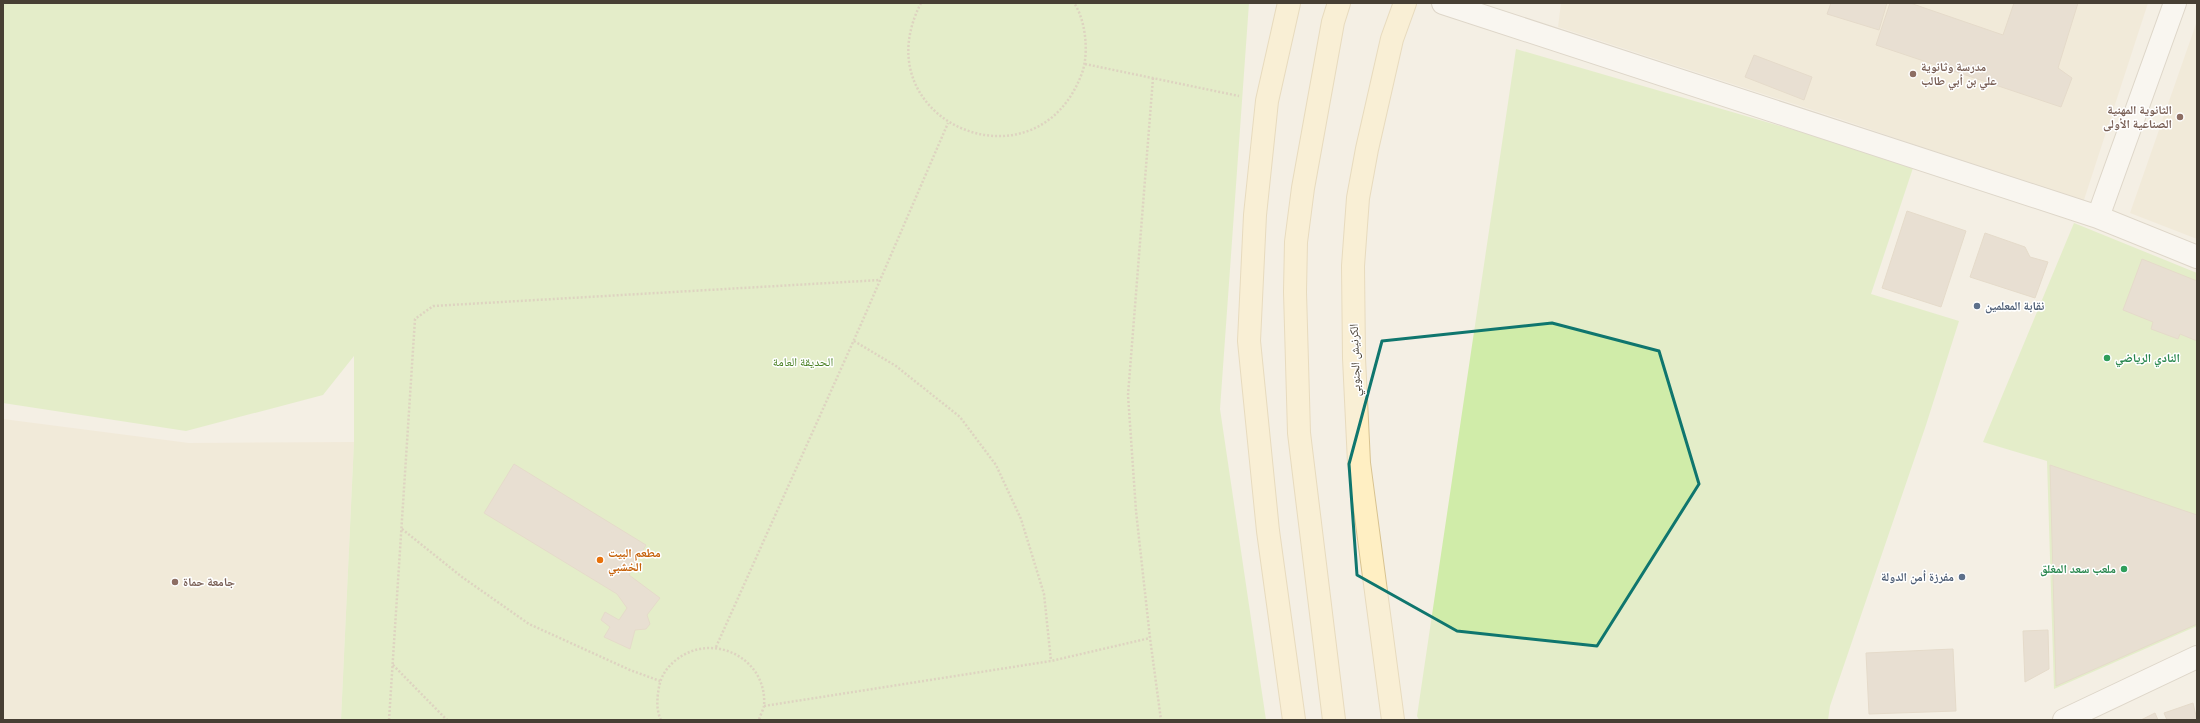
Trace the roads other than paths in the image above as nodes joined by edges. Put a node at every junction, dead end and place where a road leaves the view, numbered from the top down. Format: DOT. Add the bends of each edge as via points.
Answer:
graph roads {
  1 [pos="1289,3"];
  2 [pos="1339,3"];
  3 [pos="1405,3"];
  4 [pos="1443,3"];
  5 [pos="2175,3"];
  6 [pos="2098,217"];
  7 [pos="2197,257"];
  8 [pos="2197,657"];
  9 [pos="1294,720"];
  10 [pos="1334,720"];
  11 [pos="1393,720"];
  12 [pos="2064,720"];
  1 -- 9 [label="main road" via="1268,101 1255,215 1249,341 1268,531"];
  2 -- 10 [label="main road" via="1308,151 1296,242 1294,292 1299,433"];
  3 -- 11 [label="main road, الكرنيش الجنوبي" via="1392,39 1367,149 1358,198 1353,266 1359,463"];
  4 -- 6 [label="street"];
  5 -- 6 [label="street"];
  6 -- 7 [label="street"];
  8 -- 12 [label="street"];
}
